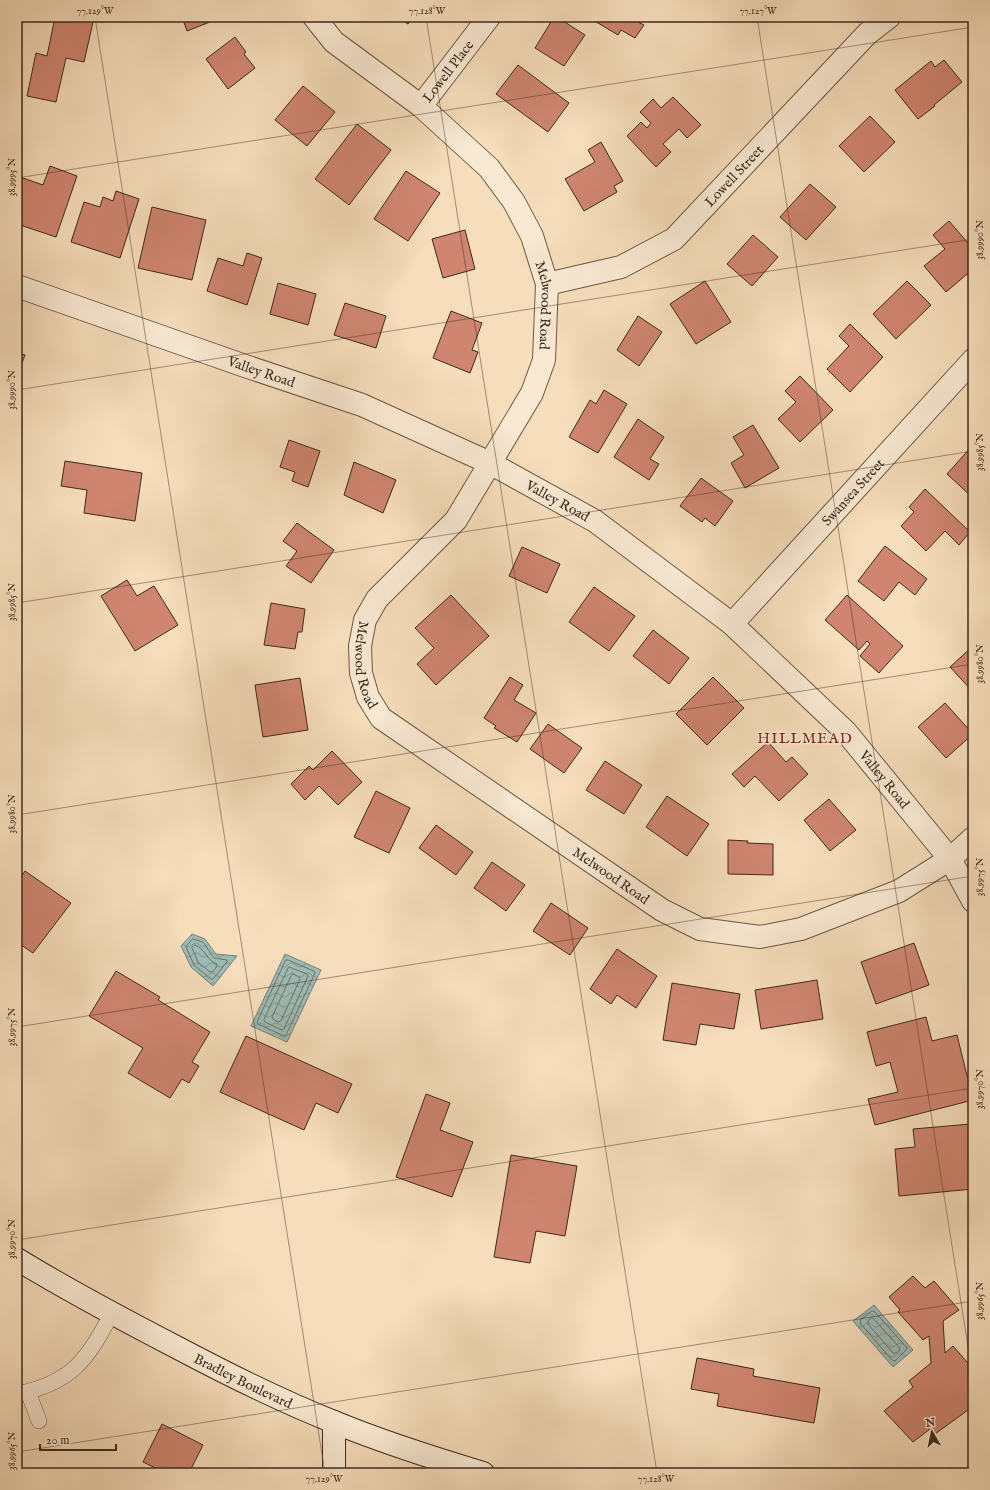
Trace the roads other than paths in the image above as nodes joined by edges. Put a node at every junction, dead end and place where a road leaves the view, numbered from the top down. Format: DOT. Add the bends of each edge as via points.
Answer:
graph roads {
  1 [pos="314,17"];
  2 [pos="489,17"];
  3 [pos="889,17"];
  4 [pos="420,106"];
  5 [pos="547,284"];
  6 [pos="17,286"];
  7 [pos="973,360"];
  8 [pos="490,463"];
  9 [pos="732,624"];
  10 [pos="973,838"];
  11 [pos="950,859"];
  12 [pos="973,901"];
  13 [pos="17,1258"];
  14 [pos="112,1314"];
  15 [pos="22,1393"];
  16 [pos="39,1421"];
  17 [pos="334,1422"];
  18 [pos="334,1473"];
  19 [pos="483,1473"];
  1 -- 4 [label="street, Melwood Road" via="334,42"];
  2 -- 4 [label="street, Lowell Place"];
  3 -- 5 [label="street, Lowell Street" via="867,34 674,239 621,267"];
  4 -- 5 [label="street, Melwood Road" via="489,168 514,202 532,236"];
  5 -- 8 [label="street, Melwood Road" via="544,360 532,393"];
  6 -- 8 [label="street, Valley Road" via="362,405"];
  7 -- 9 [label="street, Swansea Street"];
  8 -- 9 [label="street, Valley Road" via="595,521"];
  8 -- 11 [label="street, Melwood Road" via="456,520 377,599 365,620 360,646 361,673 368,698 381,718 662,910 700,928 760,937 801,929 899,891"];
  9 -- 11 [label="street, Valley Road" via="846,732"];
  10 -- 11 [label="street, Melwood Road"];
  11 -- 12 [label="street, Valley Road"];
  13 -- 14 [label="street, Bradley Boulevard"];
  14 -- 15 [label="lane" via="98,1340 74,1370 51,1384"];
  14 -- 17 [label="street, Bradley Boulevard" via="251,1385"];
  15 -- 16 [label="lane"];
  17 -- 18 [label="street"];
  17 -- 19 [label="street, Bradley Boulevard" via="409,1450"];
}
